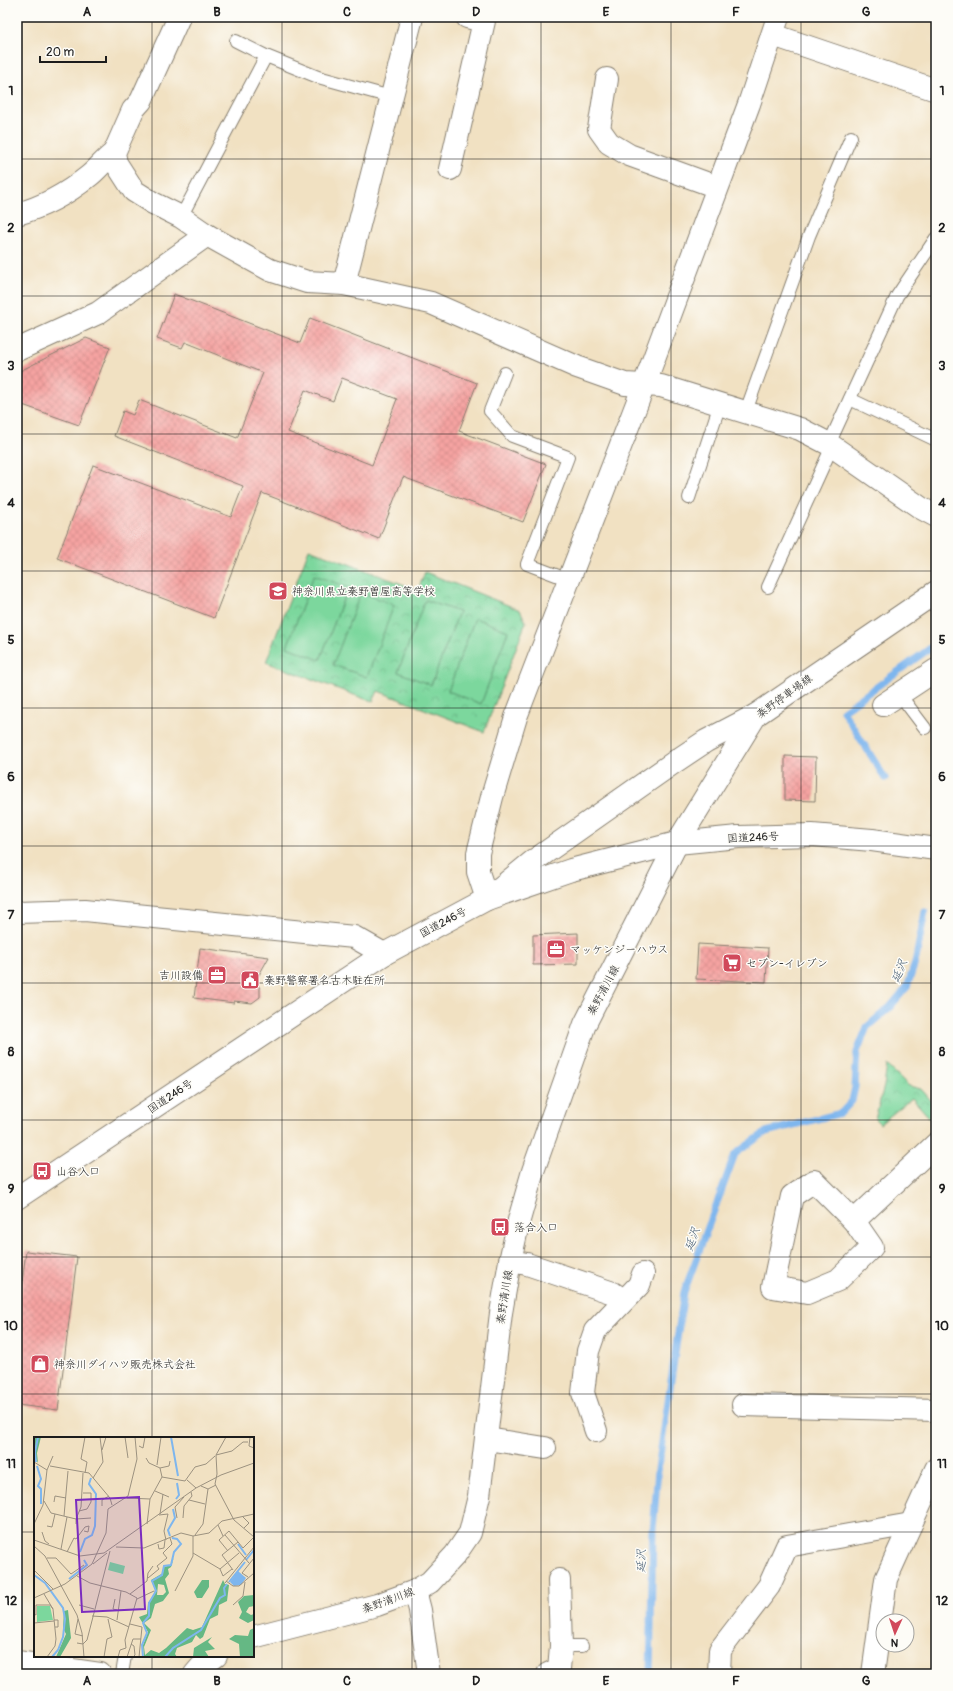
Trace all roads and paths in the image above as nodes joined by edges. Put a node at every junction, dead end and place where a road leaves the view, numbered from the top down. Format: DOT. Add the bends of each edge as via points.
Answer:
graph roads {
  1 [pos="179,17"];
  2 [pos="412,17"];
  3 [pos="467,17"];
  4 [pos="776,26"];
  5 [pos="236,41"];
  6 [pos="266,56"];
  7 [pos="607,79"];
  8 [pos="936,90"];
  9 [pos="391,97"];
  10 [pos="851,137"];
  11 [pos="114,153"];
  12 [pos="450,169"];
  13 [pos="717,187"];
  14 [pos="17,214"];
  15 [pos="181,217"];
  16 [pos="207,235"];
  17 [pos="936,238"];
  18 [pos="344,284"];
  19 [pos="17,350"];
  20 [pos="505,373"];
  21 [pos="644,385"];
  22 [pos="850,399"];
  23 [pos="720,404"];
  24 [pos="746,411"];
  25 [pos="936,440"];
  26 [pos="829,444"];
  27 [pos="689,498"];
  28 [pos="936,516"];
  29 [pos="569,580"];
  30 [pos="768,587"];
  31 [pos="936,592"];
  32 [pos="936,670"];
  33 [pos="892,700"];
  34 [pos="756,715"];
  35 [pos="925,728"];
  36 [pos="677,843"];
  37 [pos="936,849"];
  38 [pos="487,899"];
  39 [pos="17,912"];
  40 [pos="384,954"];
  41 [pos="936,1144"];
  42 [pos="17,1198"];
  43 [pos="854,1221"];
  44 [pos="510,1261"];
  45 [pos="643,1274"];
  46 [pos="624,1300"];
  47 [pos="743,1405"];
  48 [pos="936,1410"];
  49 [pos="596,1431"];
  50 [pos="487,1439"];
  51 [pos="545,1448"];
  52 [pos="936,1469"];
  53 [pos="911,1524"];
  54 [pos="559,1580"];
  55 [pos="415,1591"];
  56 [pos="254,1637"];
  57 [pos="125,1657"];
  58 [pos="215,1657"];
  59 [pos="17,1662"];
  60 [pos="100,1674"];
  61 [pos="122,1674"];
  62 [pos="195,1674"];
  63 [pos="429,1674"];
  64 [pos="548,1674"];
  65 [pos="719,1674"];
  66 [pos="873,1674"];
  1 -- 11 [label="main road"];
  2 -- 9 [label="main road"];
  3 -- 12 [label="main road" via="484,21"];
  4 -- 8 [label="main road"];
  4 -- 13 [label="main road"];
  5 -- 6 [label="lane"];
  6 -- 9 [label="lane" via="318,78"];
  6 -- 15 [label="lane"];
  7 -- 13 [label="main road" via="599,129 609,143 629,155"];
  9 -- 18 [label="main road"];
  10 -- 24 [label="lane" via="809,236"];
  11 -- 14 [label="main road" via="90,176 67,191 34,210"];
  11 -- 15 [label="main road" via="116,163 134,191"];
  13 -- 21 [label="main road"];
  15 -- 16 [label="main road"];
  16 -- 18 [label="main road" via="270,270 307,282"];
  16 -- 19 [label="main road" via="98,313"];
  17 -- 22 [label="lane" via="897,296"];
  18 -- 21 [label="main road" via="431,303 577,367 625,384"];
  20 -- 29 [label="lane" via="490,411 512,436 568,457 527,564"];
  21 -- 23 [label="main road" via="661,386"];
  21 -- 29 [label="main road"];
  22 -- 25 [label="lane"];
  22 -- 26 [label="lane"];
  23 -- 24 [label="main road"];
  23 -- 27 [label="lane"];
  24 -- 26 [label="main road" via="800,429"];
  26 -- 28 [label="main road"];
  26 -- 30 [label="lane" via="829,453"];
  29 -- 38 [label="main road" via="516,717 492,796 478,853 478,872"];
  31 -- 34 [label="main road, 秦野停車場線"];
  32 -- 33 [label="main road"];
  33 -- 35 [label="lane"];
  34 -- 36 [label="main road, 秦野停車場線"];
  34 -- 38 [label="main road" via="706,741 676,761 532,862"];
  36 -- 37 [label="main road, 国道246号" via="738,837 812,835"];
  36 -- 38 [label="main road, 国道246号" via="571,870"];
  36 -- 44 [label="main road, 秦野清川線" via="585,1024 533,1171"];
  38 -- 40 [label="main road, 国道246号"];
  39 -- 40 [label="main road" via="85,910 354,937"];
  40 -- 42 [label="main road, 国道246号"];
  41 -- 43 [label="main road"];
  43 -- 43 [label="main road" via="872,1247 838,1280 807,1293 773,1287 792,1196 814,1181"];
  44 -- 46 [label="main road" via="613,1292"];
  44 -- 50 [label="main road, 秦野清川線" via="501,1313"];
  45 -- 46 [label="main road" via="639,1285"];
  46 -- 49 [label="main road" via="595,1331 586,1361 583,1393"];
  47 -- 48 [label="main road"];
  50 -- 51 [label="main road"];
  50 -- 55 [label="main road, 秦野清川線" via="479,1496 470,1533 455,1555 430,1582"];
  52 -- 53 [label="main road"];
  53 -- 65 [label="main road" via="787,1546 769,1586 720,1650"];
  53 -- 66 [label="main road" via="886,1579"];
  54 -- 64 [label="main road" via="572,1646 559,1669"];
  55 -- 56 [label="main road, 秦野清川線" via="377,1605"];
  55 -- 63 [label="main road"];
  57 -- 61 [label="lane"];
  58 -- 62 [label="main road"];
  59 -- 60 [label="main road"];
}
